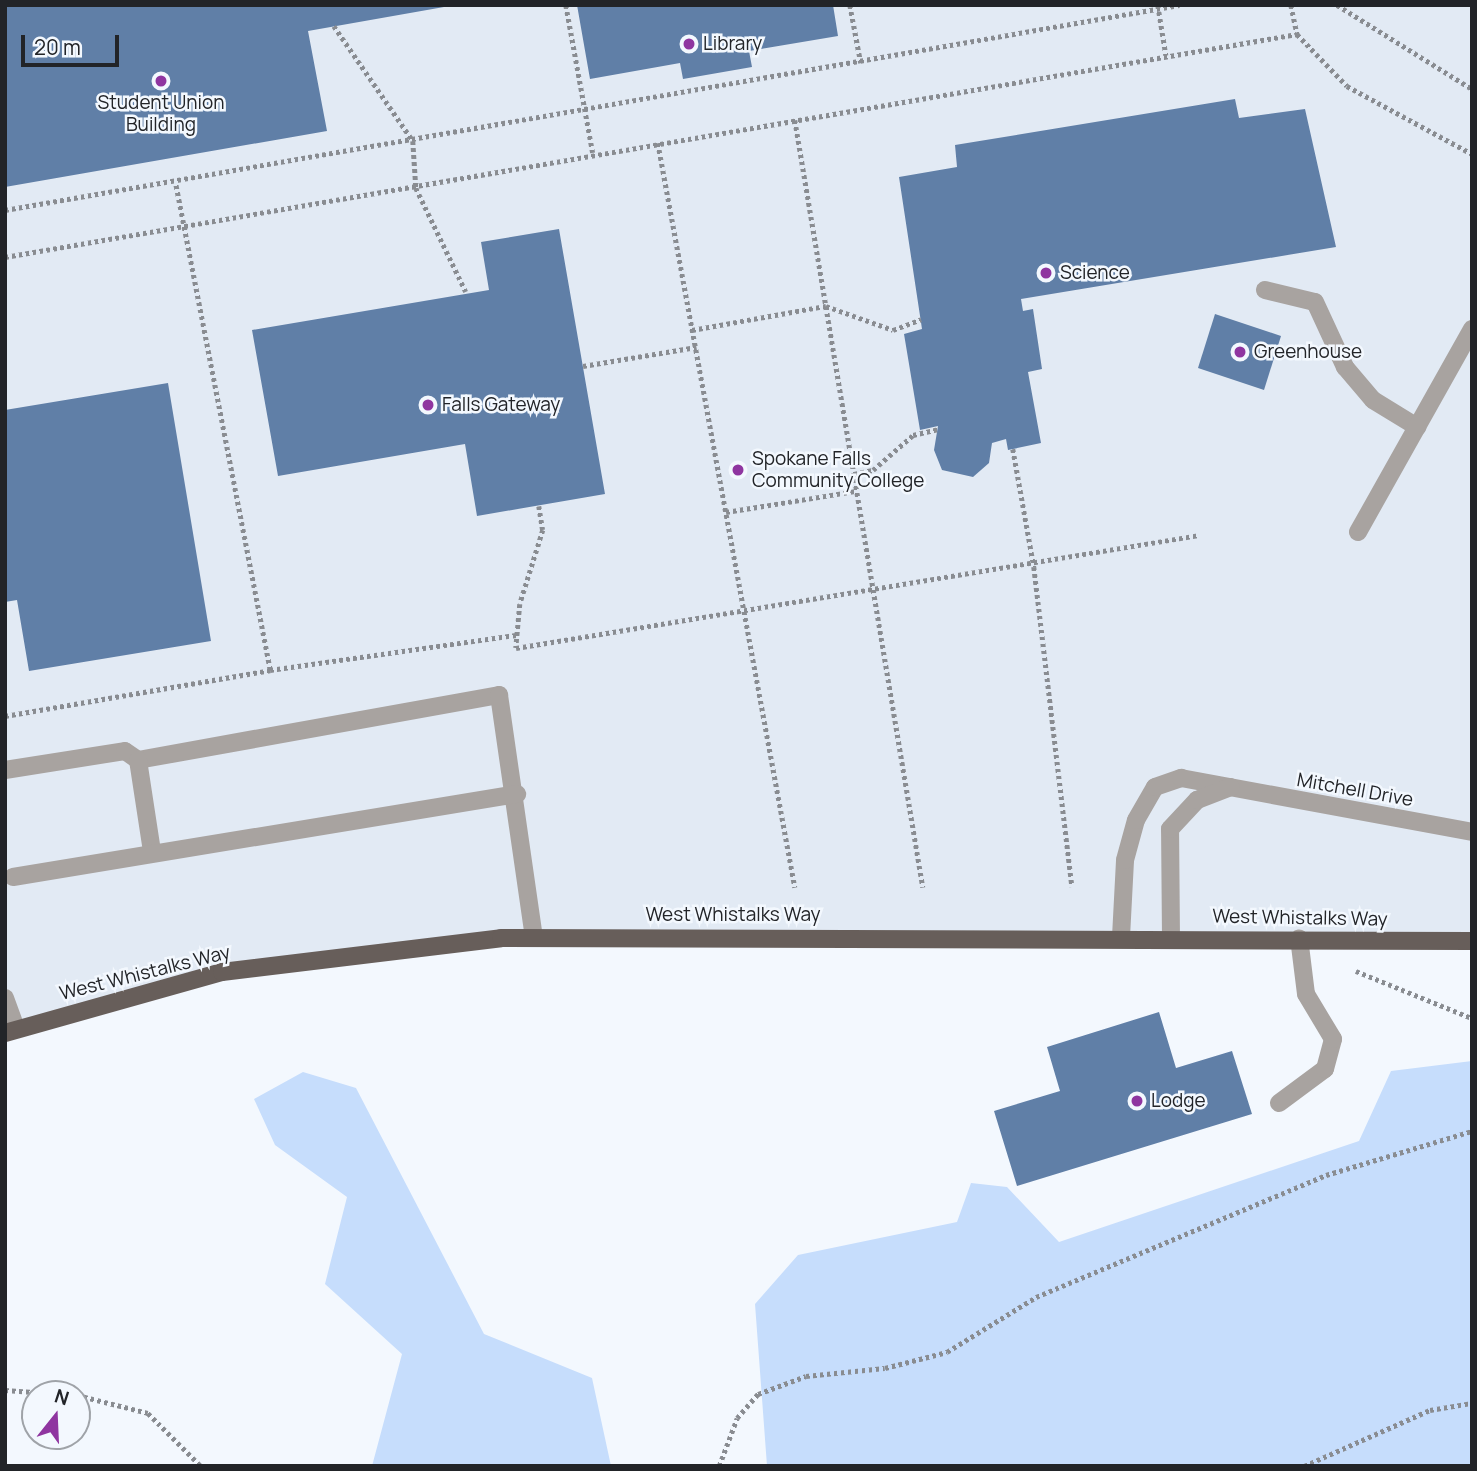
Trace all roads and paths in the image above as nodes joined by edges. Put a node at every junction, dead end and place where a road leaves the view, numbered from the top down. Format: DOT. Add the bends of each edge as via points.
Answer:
graph roads {
  1 [pos="566,5"];
  2 [pos="850,5"];
  3 [pos="1180,5"];
  4 [pos="1291,5"];
  5 [pos="1337,5"];
  6 [pos="1159,7"];
  7 [pos="334,26"];
  8 [pos="1297,34"];
  9 [pos="1166,55"];
  10 [pos="861,63"];
  11 [pos="1472,89"];
  12 [pos="587,108"];
  13 [pos="795,120"];
  14 [pos="412,141"];
  15 [pos="658,143"];
  16 [pos="593,153"];
  17 [pos="1472,154"];
  18 [pos="175,183"];
  19 [pos="416,188"];
  20 [pos="5,210"];
  21 [pos="185,228"];
  22 [pos="5,257"];
  23 [pos="1265,290"];
  24 [pos="466,292"];
  25 [pos="826,306"];
  26 [pos="921,319"];
  27 [pos="1472,329"];
  28 [pos="692,330"];
  29 [pos="695,346"];
  30 [pos="583,366"];
  31 [pos="1417,427"];
  32 [pos="939,429"];
  33 [pos="1013,449"];
  34 [pos="854,474"];
  35 [pos="856,491"];
  36 [pos="539,506"];
  37 [pos="726,512"];
  38 [pos="1358,532"];
  39 [pos="1199,535"];
  40 [pos="1034,567"];
  41 [pos="873,589"];
  42 [pos="744,611"];
  43 [pos="517,635"];
  44 [pos="270,670"];
  45 [pos="5,716"];
  46 [pos="138,760"];
  47 [pos="5,770"];
  48 [pos="1231,787"];
  49 [pos="517,794"];
  50 [pos="1472,832"];
  51 [pos="152,852"];
  52 [pos="13,877"];
  53 [pos="795,887"];
  54 [pos="923,887"];
  55 [pos="1072,887"];
  56 [pos="534,937"];
  57 [pos="1121,937"];
  58 [pos="1171,938"];
  59 [pos="1298,938"];
  60 [pos="1472,941"];
  61 [pos="1356,971"];
  62 [pos="5,998"];
  63 [pos="1472,1018"];
  64 [pos="11,1031"];
  65 [pos="1279,1103"];
  66 [pos="1472,1131"];
  67 [pos="91,1399"];
  68 [pos="1472,1403"];
  69 [pos="201,1466"];
  70 [pos="719,1466"];
  71 [pos="1304,1466"];
  1 -- 12 [label="path"];
  2 -- 10 [label="path"];
  3 -- 6 [label="path"];
  4 -- 8 [label="path"];
  5 -- 11 [label="path"];
  6 -- 9 [label="path"];
  6 -- 10 [label="path"];
  7 -- 14 [label="path"];
  8 -- 9 [label="path"];
  8 -- 17 [label="path" via="1347,86"];
  9 -- 13 [label="path"];
  10 -- 12 [label="path"];
  12 -- 14 [label="path"];
  12 -- 16 [label="path"];
  13 -- 15 [label="path"];
  13 -- 25 [label="path"];
  14 -- 18 [label="path"];
  14 -- 19 [label="path"];
  15 -- 16 [label="path"];
  15 -- 28 [label="path"];
  16 -- 19 [label="path"];
  18 -- 20 [label="path"];
  18 -- 21 [label="path"];
  19 -- 21 [label="path"];
  19 -- 24 [label="path"];
  21 -- 22 [label="path"];
  21 -- 44 [label="path"];
  23 -- 31 [label="street" via="1315,302 1345,368 1373,400"];
  25 -- 26 [label="path" via="893,330"];
  25 -- 28 [label="path"];
  25 -- 34 [label="path"];
  27 -- 31 [label="street"];
  28 -- 29 [label="path"];
  29 -- 30 [label="path"];
  29 -- 37 [label="path"];
  31 -- 38 [label="street"];
  32 -- 34 [label="path" via="912,435 873,470"];
  33 -- 40 [label="path"];
  34 -- 35 [label="path"];
  35 -- 37 [label="path"];
  35 -- 41 [label="path"];
  36 -- 43 [label="path" via="543,530 520,604"];
  37 -- 42 [label="path"];
  39 -- 40 [label="path"];
  40 -- 41 [label="path"];
  40 -- 55 [label="path"];
  41 -- 42 [label="path"];
  41 -- 54 [label="path"];
  42 -- 43 [label="path" via="516,648"];
  42 -- 53 [label="path"];
  43 -- 44 [label="path"];
  44 -- 45 [label="path"];
  46 -- 47 [label="street" via="125,751"];
  46 -- 49 [label="street" via="499,695"];
  46 -- 51 [label="street"];
  48 -- 50 [label="street, Mitchell Drive"];
  48 -- 57 [label="street, Mitchell Drive" via="1181,778 1155,787 1125,860"];
  48 -- 58 [label="street" via="1197,800 1170,829"];
  49 -- 51 [label="street"];
  49 -- 56 [label="street"];
  51 -- 52 [label="street"];
  56 -- 57 [label="main road, West Whistalks Way"];
  56 -- 64 [label="main road, West Whistalks Way" via="222,972"];
  57 -- 58 [label="main road, West Whistalks Way"];
  58 -- 59 [label="main road, West Whistalks Way"];
  59 -- 60 [label="main road, West Whistalks Way"];
  59 -- 65 [label="street" via="1306,994 1333,1038 1325,1069"];
  61 -- 63 [label="path"];
  62 -- 64 [label="street"];
  66 -- 70 [label="path" via="1326,1175 1061,1286 947,1352 885,1368 806,1376 758,1394 737,1418"];
  67 -- 69 [label="path" via="148,1413"];
  68 -- 71 [label="path" via="1430,1410"];
}
